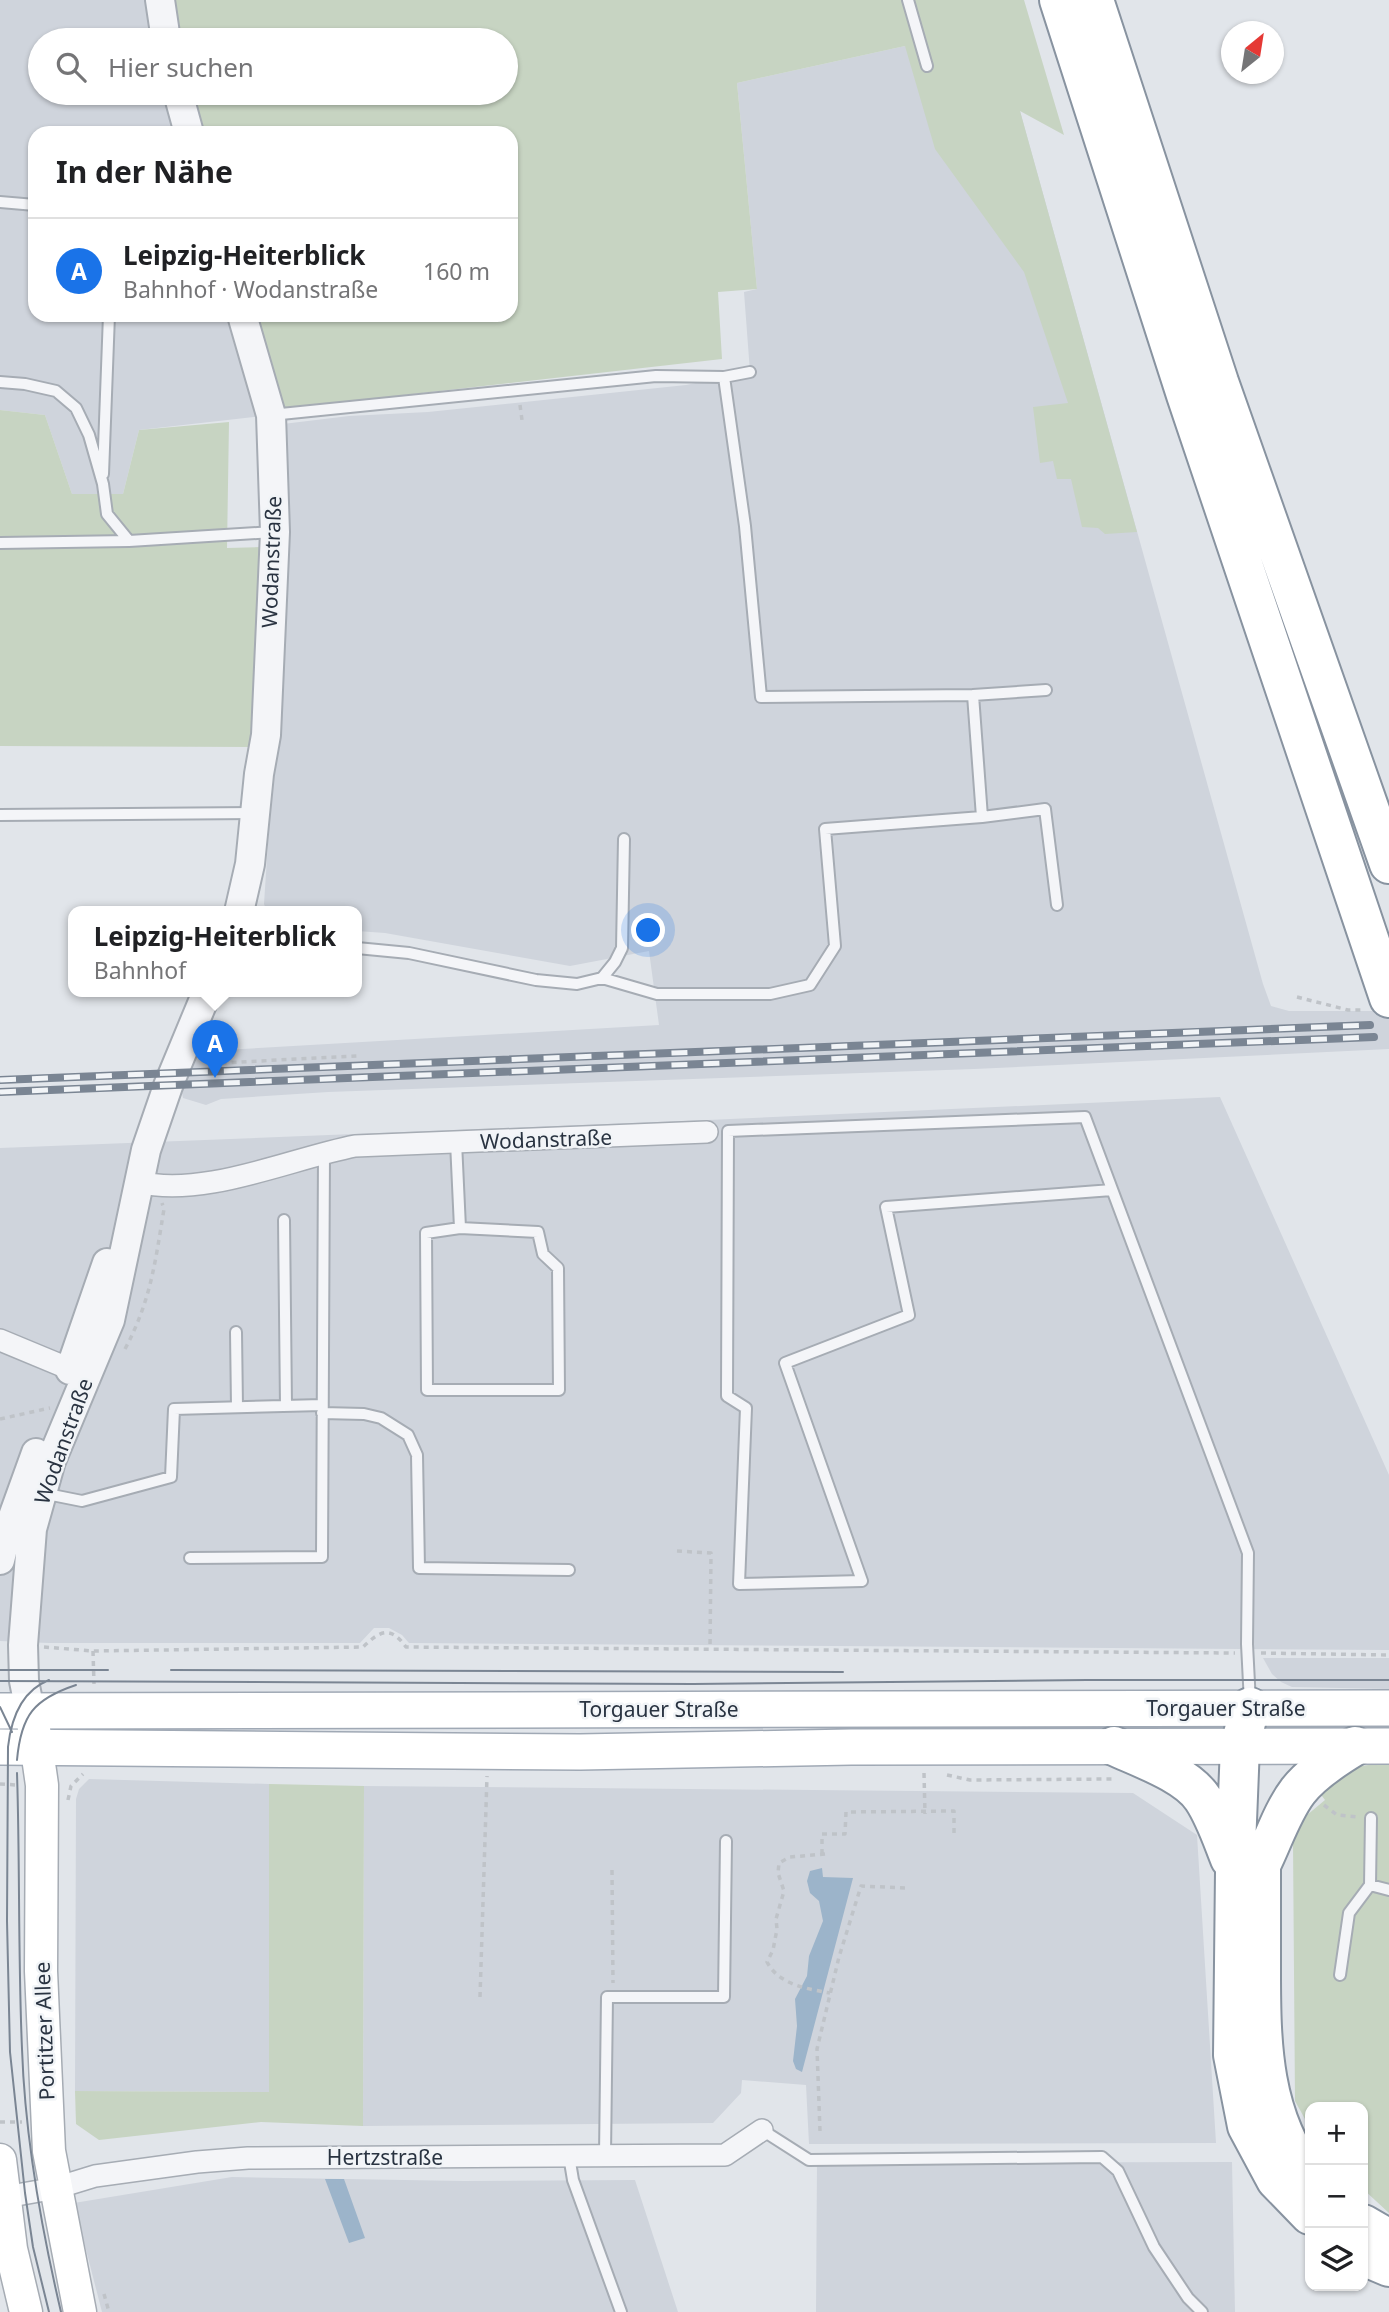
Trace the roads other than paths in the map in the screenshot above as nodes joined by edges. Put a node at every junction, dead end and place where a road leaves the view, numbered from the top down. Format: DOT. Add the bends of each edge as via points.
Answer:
graph roads {
  1 [pos="160,0"];
  2 [pos="908,0"];
  3 [pos="1059,0"];
  4 [pos="1094,0"];
  5 [pos="164,28"];
  6 [pos="927,66"];
  7 [pos="181,105"];
  8 [pos="187,126"];
  9 [pos="0,202"];
  10 [pos="28,204"];
  11 [pos="109,322"];
  12 [pos="244,322"];
  13 [pos="750,372"];
  14 [pos="724,377"];
  15 [pos="0,382"];
  16 [pos="271,415"];
  17 [pos="103,484"];
  18 [pos="275,531"];
  19 [pos="129,541"];
  20 [pos="0,543"];
  21 [pos="1046,691"];
  22 [pos="973,695"];
  23 [pos="255,813"];
  24 [pos="0,815"];
  25 [pos="982,817"];
  26 [pos="624,839"];
  27 [pos="1389,864"];
  28 [pos="1057,905"];
  29 [pos="240,906"];
  30 [pos="362,948"];
  31 [pos="602,978"];
  32 [pos="205,997"];
  33 [pos="1378,1004"];
  34 [pos="708,1132"];
  35 [pos="456,1142"];
  36 [pos="324,1152"];
  37 [pos="138,1182"];
  38 [pos="1112,1190"];
  39 [pos="284,1220"];
  40 [pos="460,1228"];
  41 [pos="236,1332"];
  42 [pos="0,1340"];
  43 [pos="79,1372"];
  44 [pos="286,1406"];
  45 [pos="237,1407"];
  46 [pos="322,1409"];
  47 [pos="42,1493"];
  48 [pos="2,1539"];
  49 [pos="190,1558"];
  50 [pos="569,1570"];
  51 [pos="1250,1707"];
  52 [pos="1389,1708"];
  53 [pos="15,1711"];
  54 [pos="1114,1746"];
  55 [pos="1250,1746"];
  56 [pos="1372,1746"];
  57 [pos="37,1747"];
  58 [pos="0,1748"];
  59 [pos="1371,1818"];
  60 [pos="726,1841"];
  61 [pos="1248,1868"];
  62 [pos="1370,1885"];
  63 [pos="1389,1890"];
  64 [pos="1340,1975"];
  65 [pos="762,2130"];
  66 [pos="605,2155"];
  67 [pos="569,2156"];
  68 [pos="0,2160"];
  69 [pos="1305,2171"];
  70 [pos="56,2188"];
  71 [pos="2,2198"];
  72 [pos="1305,2210"];
  73 [pos="1368,2227"];
  74 [pos="1389,2239"];
  75 [pos="1368,2258"];
  76 [pos="1389,2267"];
  77 [pos="26,2312"];
  78 [pos="80,2312"];
  79 [pos="621,2312"];
  80 [pos="1202,2312"];
  1 -- 5 [label="street"];
  2 -- 6 [label="lane"];
  3 -- 33 [label="highway"];
  4 -- 27 [label="highway" via="1219,382"];
  7 -- 8 [label="street"];
  9 -- 10 [label="lane"];
  11 -- 17 [label="lane"];
  12 -- 16 [label="street, Wodanstraße"];
  13 -- 14 [label="lane"];
  14 -- 16 [label="lane" via="656,376"];
  14 -- 22 [label="lane" via="745,526 761,697"];
  15 -- 17 [label="lane" via="56,391 76,408"];
  16 -- 18 [label="street, Wodanstraße"];
  17 -- 19 [label="lane" via="107,514"];
  18 -- 19 [label="lane"];
  18 -- 23 [label="street, Wodanstraße" via="266,735"];
  19 -- 20 [label="lane"];
  21 -- 22 [label="lane"];
  22 -- 25 [label="lane"];
  23 -- 24 [label="lane"];
  23 -- 29 [label="street, Wodanstraße"];
  25 -- 28 [label="lane" via="1045,809"];
  25 -- 31 [label="lane" via="825,829 835,946 810,985 770,993 657,994"];
  26 -- 31 [label="lane" via="622,948"];
  30 -- 31 [label="lane" via="409,953 536,980 577,984"];
  32 -- 37 [label="street, Wodanstraße" via="168,1086"];
  34 -- 35 [label="street, Wodanstraße"];
  35 -- 36 [label="street, Wodanstraße" via="355,1146"];
  35 -- 40 [label="lane"];
  36 -- 37 [label="street, Wodanstraße" via="191,1185"];
  36 -- 46 [label="lane"];
  37 -- 43 [label="street, Wodanstraße" via="120,1222"];
  38 -- 38 [label="lane" via="1085,1117 728,1131 727,1396 746,1408 739,1584 862,1581 785,1363 909,1315 886,1207"];
  38 -- 51 [label="lane" via="1248,1553"];
  39 -- 44 [label="lane"];
  40 -- 40 [label="lane" via="426,1233 427,1390 559,1390 558,1268 543,1254 538,1232"];
  41 -- 45 [label="lane"];
  42 -- 43 [label="street"];
  43 -- 47 [label="street, Wodanstraße"];
  43 -- 48 [label="street, Wodanstraße" via="55,1408"];
  44 -- 45 [label="lane"];
  44 -- 46 [label="lane"];
  45 -- 47 [label="lane" via="174,1409 171,1477 82,1501"];
  46 -- 49 [label="lane" via="322,1557"];
  46 -- 50 [label="lane" via="381,1418 408,1435 417,1455 419,1568"];
  47 -- 53 [label="street, Wodanstraße" via="32,1529 24,1681"];
  51 -- 52 [label="main road, Torgauer Straße"];
  51 -- 53 [label="main road, Torgauer Straße"];
  51 -- 55 [label="highway"];
  53 -- 57 [label="main road, Wodanstraße"];
  54 -- 55 [label="main road, Torgauer Straße"];
  54 -- 57 [label="main road, Torgauer Straße" via="580,1752"];
  54 -- 61 [label="highway" via="1177,1776 1202,1797"];
  55 -- 56 [label="main road, Torgauer Straße"];
  55 -- 61 [label="highway"];
  56 -- 61 [label="highway" via="1336,1758 1301,1787"];
  57 -- 58 [label="main road, Torgauer Straße"];
  57 -- 70 [label="main road, Portitzer Allee" via="42,1797 45,2099"];
  59 -- 62 [label="lane"];
  60 -- 66 [label="lane" via="723,1997 607,1997"];
  61 -- 69 [label="highway" via="1270,2097"];
  61 -- 72 [label="highway" via="1233,2055 1247,2126 1276,2180"];
  62 -- 63 [label="lane"];
  62 -- 64 [label="lane" via="1349,1913"];
  65 -- 66 [label="street, Hertzstraße" via="725,2155"];
  65 -- 80 [label="lane" via="809,2160 1102,2157 1118,2171 1154,2247"];
  66 -- 67 [label="street, Hertzstraße"];
  67 -- 70 [label="street, Hertzstraße" via="248,2158 107,2175"];
  67 -- 79 [label="lane" via="573,2180"];
  68 -- 71 [label="main road"];
  70 -- 71 [label="street, Hertzstraße"];
  70 -- 78 [label="main road, Portitzer Allee"];
  71 -- 77 [label="main road"];
  73 -- 74 [label="highway"];
  75 -- 76 [label="highway"];
}
